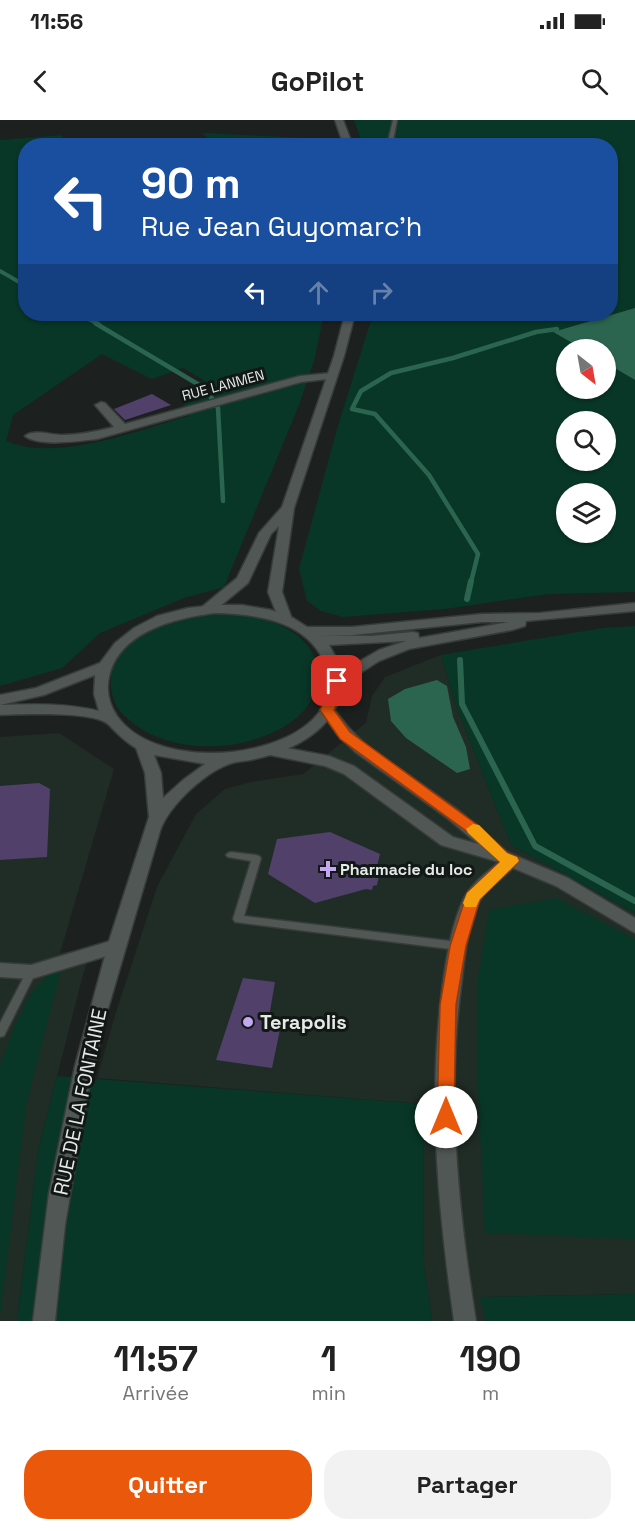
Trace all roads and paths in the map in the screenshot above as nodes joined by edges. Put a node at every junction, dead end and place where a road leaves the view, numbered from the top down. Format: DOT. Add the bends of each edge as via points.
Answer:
graph roads {
  1 [pos="339,120"];
  2 [pos="394,120"];
  3 [pos="346,138"];
  4 [pos="391,138"];
  5 [pos="348,321"];
  6 [pos="332,376"];
  7 [pos="101,405"];
  8 [pos="122,428"];
  9 [pos="31,436"];
  10 [pos="288,508"];
  11 [pos="635,607"];
  12 [pos="208,609"];
  13 [pos="506,617"];
  14 [pos="540,617"];
  15 [pos="285,620"];
  16 [pos="306,630"];
  17 [pos="319,641"];
  18 [pos="105,666"];
  19 [pos="337,681"];
  20 [pos="0,700"];
  21 [pos="0,710"];
  22 [pos="327,710"];
  23 [pos="111,720"];
  24 [pos="143,745"];
  25 [pos="270,750"];
  26 [pos="227,759"];
  27 [pos="157,817"];
  28 [pos="231,855"];
  29 [pos="506,859"];
  30 [pos="635,926"];
  31 [pos="117,945"];
  32 [pos="458,946"];
  33 [pos="0,970"];
  34 [pos="31,972"];
  35 [pos="0,1033"];
  36 [pos="44,1321"];
  37 [pos="465,1321"];
  1 -- 3 [label="street"];
  2 -- 4 [label="lane"];
  5 -- 6 [label="street"];
  6 -- 8 [label="street, RUE LANMEN" via="300,379"];
  6 -- 10 [label="street"];
  7 -- 8 [label="street"];
  8 -- 9 [label="street, RUE LANMEN" via="63,439"];
  10 -- 12 [label="street" via="265,533 243,579"];
  10 -- 15 [label="street" via="275,592"];
  11 -- 14 [label="street"];
  12 -- 15 [label="street" via="261,612"];
  12 -- 18 [label="street" via="156,622 134,634 116,648"];
  13 -- 14 [label="street"];
  13 -- 16 [label="street" via="352,631"];
  13 -- 17 [label="street" via="484,625 407,637"];
  14 -- 19 [label="street" via="416,642 367,660"];
  15 -- 16 [label="street"];
  16 -- 17 [label="street"];
  17 -- 19 [label="street" via="329,653"];
  18 -- 20 [label="street" via="39,692"];
  18 -- 23 [label="street" via="100,684 102,702"];
  19 -- 22 [label="street"];
  21 -- 23 [label="street" via="46,707 83,711"];
  22 -- 25 [label="street" via="294,740"];
  22 -- 29 [label="street" via="352,742 474,830"];
  23 -- 24 [label="street"];
  24 -- 26 [label="street" via="197,759"];
  24 -- 27 [label="street, RUE DE LA FONTAINE" via="153,773"];
  25 -- 26 [label="street"];
  25 -- 29 [label="street" via="337,764 447,841"];
  26 -- 27 [label="street, RUE DE LA FONTAINE" via="187,783"];
  27 -- 31 [label="street, RUE DE LA FONTAINE"];
  28 -- 32 [label="lane" via="256,858 238,919"];
  29 -- 30 [label="street" via="562,882"];
  29 -- 32 [label="street" via="473,897"];
  31 -- 34 [label="street"];
  31 -- 36 [label="street, RUE DE LA FONTAINE" via="84,1065 49,1258"];
  32 -- 37 [label="street" via="445,1051 446,1161 454,1254"];
  33 -- 34 [label="street"];
  34 -- 35 [label="lane"];
}
